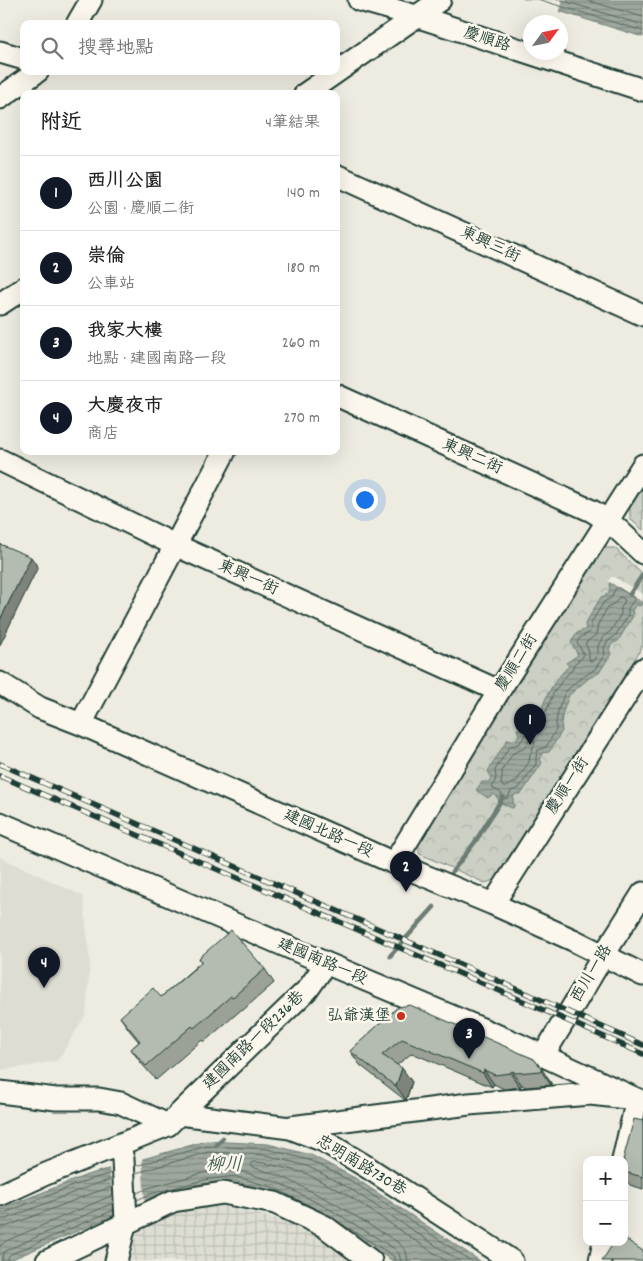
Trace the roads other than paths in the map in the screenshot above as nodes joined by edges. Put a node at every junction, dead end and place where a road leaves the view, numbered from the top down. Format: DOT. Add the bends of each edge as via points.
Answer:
graph roads {
  1 [pos="91,0"];
  2 [pos="359,0"];
  3 [pos="440,0"];
  4 [pos="416,16"];
  5 [pos="79,20"];
  6 [pos="0,52"];
  7 [pos="20,58"];
  8 [pos="340,69"];
  9 [pos="32,75"];
  10 [pos="332,75"];
  11 [pos="311,90"];
  12 [pos="643,90"];
  13 [pos="0,98"];
  14 [pos="340,177"];
  15 [pos="20,291"];
  16 [pos="0,304"];
  17 [pos="643,315"];
  18 [pos="340,397"];
  19 [pos="223,455"];
  20 [pos="0,460"];
  21 [pos="643,465"];
  22 [pos="607,521"];
  23 [pos="175,545"];
  24 [pos="643,553"];
  25 [pos="643,669"];
  26 [pos="0,683"];
  27 [pos="499,691"];
  28 [pos="0,700"];
  29 [pos="40,708"];
  30 [pos="81,724"];
  31 [pos="0,823"];
  32 [pos="394,863"];
  33 [pos="643,893"];
  34 [pos="493,904"];
  35 [pos="603,956"];
  36 [pos="323,962"];
  37 [pos="643,975"];
  38 [pos="543,1056"];
  39 [pos="0,1092"];
  40 [pos="640,1100"];
  41 [pos="173,1119"];
  42 [pos="290,1128"];
  43 [pos="121,1152"];
  44 [pos="624,1156"];
  45 [pos="0,1194"];
  46 [pos="126,1222"];
  47 [pos="603,1246"];
  48 [pos="47,1261"];
  49 [pos="116,1261"];
  50 [pos="371,1261"];
  51 [pos="512,1261"];
  52 [pos="600,1261"];
  1 -- 5 [label="street"];
  2 -- 4 [label="street, 慶順路"];
  3 -- 4 [label="street"];
  4 -- 8 [label="street"];
  4 -- 12 [label="street, 慶順路"];
  6 -- 7 [label="street"];
  9 -- 13 [label="street"];
  10 -- 11 [label="street"];
  14 -- 17 [label="street, 東興三街"];
  15 -- 16 [label="street"];
  18 -- 22 [label="street, 東興二街" via="592,511"];
  19 -- 23 [label="street"];
  20 -- 23 [label="street, 東興一街"];
  21 -- 22 [label="street, 慶順二街"];
  22 -- 24 [label="street, 東興二街"];
  22 -- 27 [label="street, 慶順二街"];
  23 -- 27 [label="street, 東興一街"];
  23 -- 30 [label="street"];
  25 -- 34 [label="street, 慶順一街"];
  26 -- 29 [label="street, 建國北路一段"];
  27 -- 32 [label="street, 慶順二街"];
  28 -- 29 [label="street, 建國北路一段"];
  29 -- 30 [label="street, 建國北路一段"];
  30 -- 32 [label="street, 建國北路一段"];
  31 -- 36 [label="street, 建國南路一段"];
  32 -- 34 [label="street, 建國北路一段"];
  33 -- 35 [label="street, 西川一路"];
  34 -- 35 [label="street, 建國北路一段"];
  35 -- 37 [label="street, 建國北路一段"];
  35 -- 38 [label="street, 西川一路"];
  36 -- 38 [label="street, 建國南路一段" via="405,1007 520,1045"];
  36 -- 41 [label="street, 建國南路一段236巷" via="308,989"];
  38 -- 40 [label="street, 建國南路一段"];
  39 -- 41 [label="street, 忠明南路730巷" via="56,1099 99,1099"];
  40 -- 42 [label="street" via="590,1094 469,1104"];
  40 -- 44 [label="street"];
  41 -- 42 [label="street, 忠明南路730巷"];
  41 -- 43 [label="street, 忠明南路730巷"];
  42 -- 51 [label="street, 忠明南路730巷" via="332,1145"];
  43 -- 45 [label="street, 忠明南路730巷" via="46,1174"];
  43 -- 46 [label="street"];
  46 -- 48 [label="street"];
  46 -- 49 [label="street"];
  46 -- 50 [label="street" via="173,1201 223,1193 283,1207 324,1226"];
  47 -- 52 [label="street"];
}
